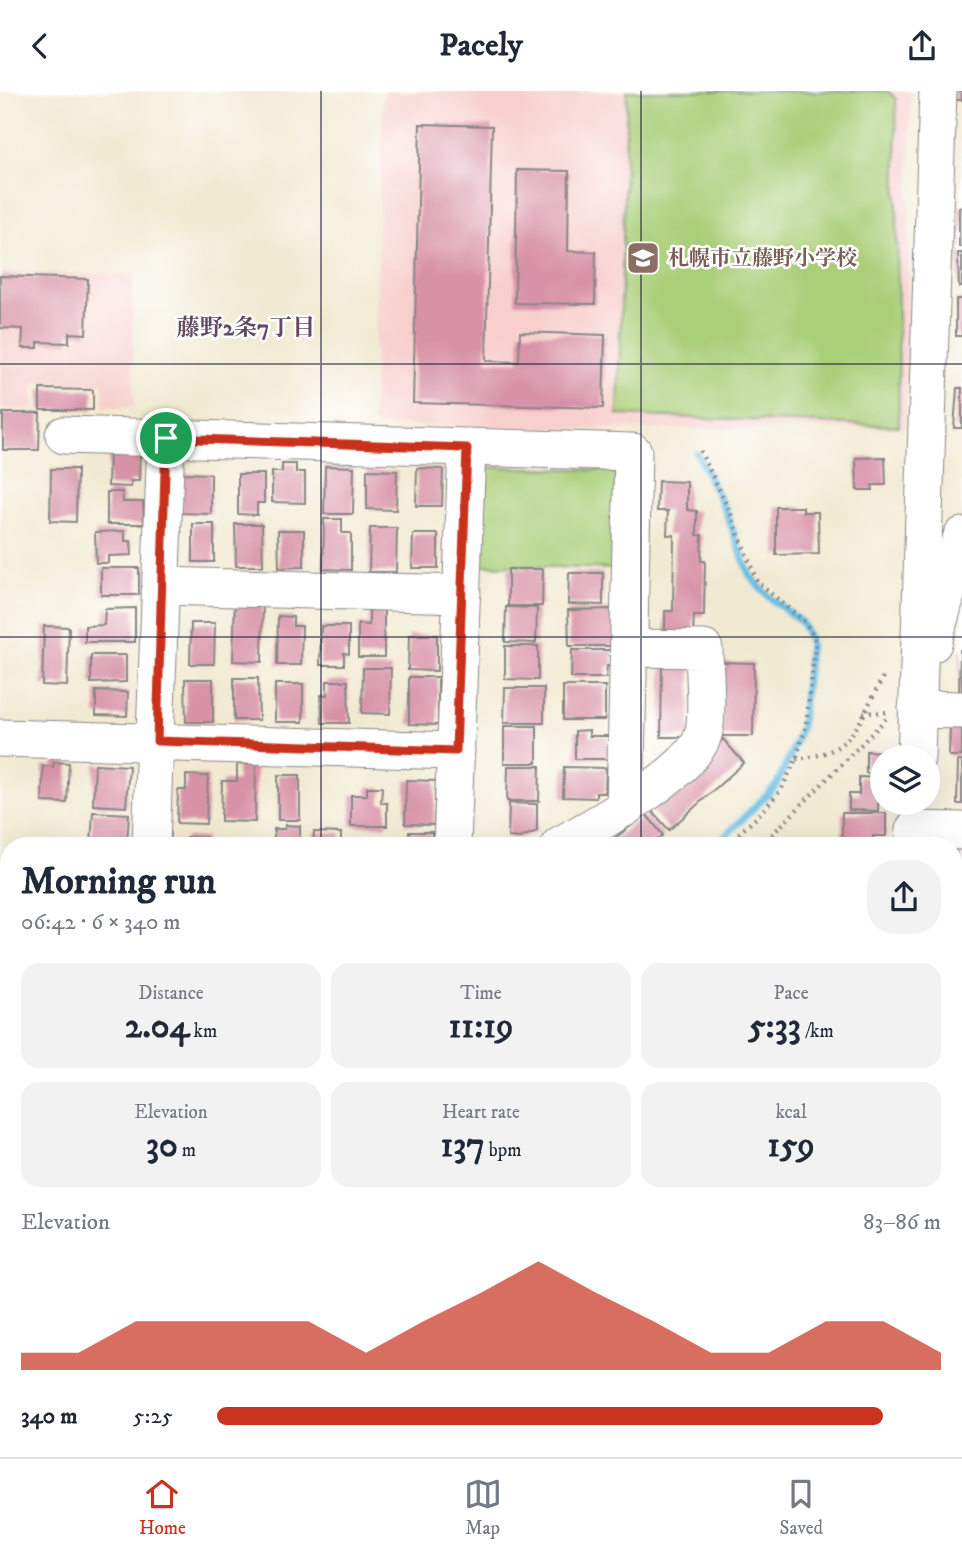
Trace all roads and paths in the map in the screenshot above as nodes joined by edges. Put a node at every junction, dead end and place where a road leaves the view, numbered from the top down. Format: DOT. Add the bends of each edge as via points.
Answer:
graph roads {
  1 [pos="938,91"];
  2 [pos="949,148"];
  3 [pos="64,435"];
  4 [pos="166,438"];
  5 [pos="467,448"];
  6 [pos="699,451"];
  7 [pos="962,536"];
  8 [pos="161,586"];
  9 [pos="461,594"];
  10 [pos="953,597"];
  11 [pos="629,648"];
  12 [pos="883,677"];
  13 [pos="904,710"];
  14 [pos="962,710"];
  15 [pos="863,713"];
  16 [pos="0,738"];
  17 [pos="157,741"];
  18 [pos="913,745"];
  19 [pos="456,751"];
  20 [pos="796,759"];
  21 [pos="625,809"];
  22 [pos="914,826"];
  23 [pos="962,831"];
  24 [pos="151,837"];
  25 [pos="452,837"];
  26 [pos="574,837"];
  27 [pos="735,837"];
  28 [pos="770,837"];
  1 -- 2 [label="street"];
  2 -- 13 [label="street"];
  3 -- 4 [label="street"];
  4 -- 5 [label="street"];
  4 -- 8 [label="street"];
  5 -- 9 [label="street"];
  5 -- 11 [label="street" via="633,452"];
  6 -- 20 [label="path" via="728,507 757,582 806,623 816,641 806,726"];
  7 -- 10 [label="street"];
  8 -- 9 [label="street"];
  8 -- 17 [label="street"];
  9 -- 19 [label="street"];
  10 -- 13 [label="street"];
  11 -- 21 [label="street"];
  11 -- 21 [label="street" via="704,649 704,735 694,753"];
  12 -- 15 [label="path"];
  13 -- 14 [label="street"];
  13 -- 15 [label="path"];
  13 -- 18 [label="street"];
  13 -- 28 [label="path" via="828,776"];
  15 -- 20 [label="path" via="847,743 823,756"];
  16 -- 17 [label="street"];
  17 -- 19 [label="street"];
  17 -- 24 [label="street"];
  19 -- 25 [label="street"];
  20 -- 27 [label="path" via="780,790"];
  21 -- 26 [label="street"];
  22 -- 23 [label="street"];
}
